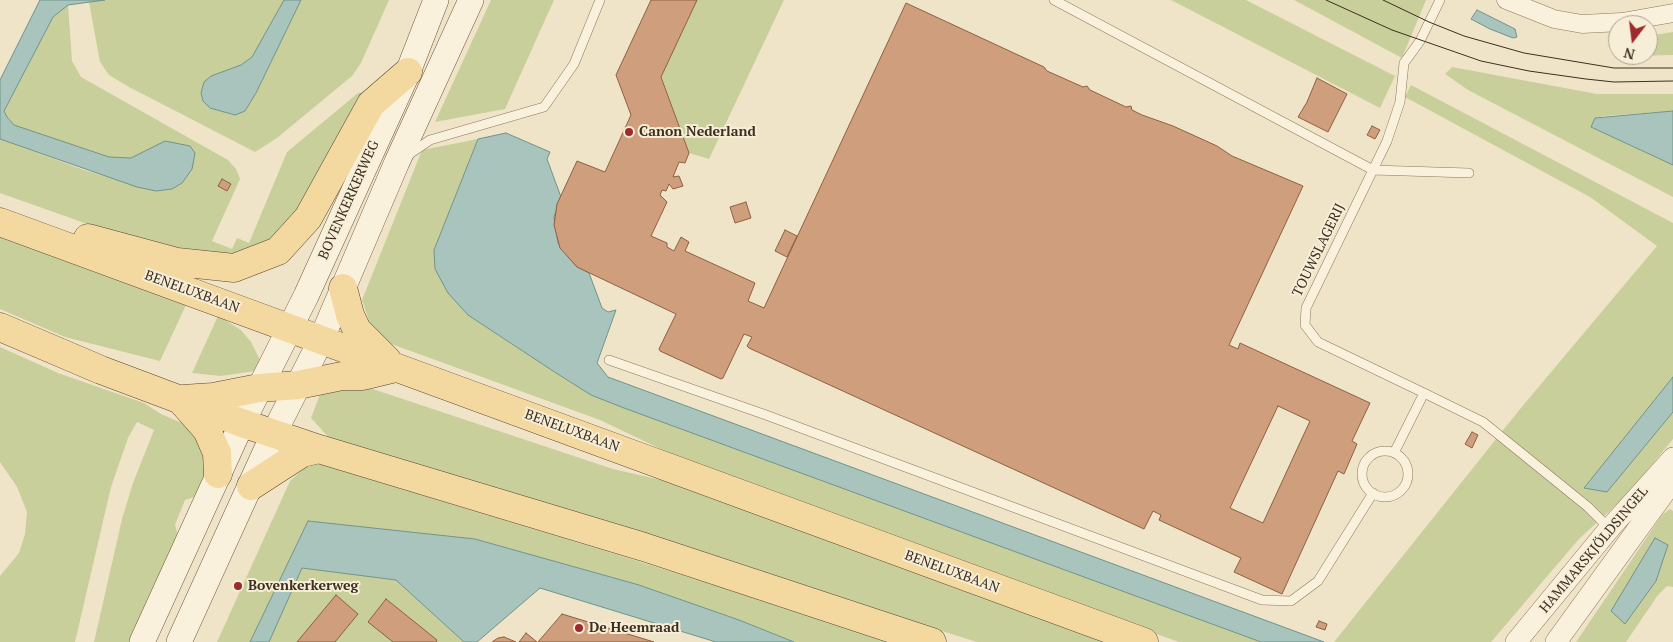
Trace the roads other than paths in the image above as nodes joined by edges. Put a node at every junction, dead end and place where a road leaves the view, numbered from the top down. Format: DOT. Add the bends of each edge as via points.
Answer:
graph roads {
  1 [pos="436,0"];
  2 [pos="471,0"];
  3 [pos="600,0"];
  4 [pos="1054,0"];
  5 [pos="1440,0"];
  6 [pos="1506,0"];
  7 [pos="1673,13"];
  8 [pos="408,72"];
  9 [pos="397,162"];
  10 [pos="1373,170"];
  11 [pos="1469,173"];
  12 [pos="0,222"];
  13 [pos="44,238"];
  14 [pos="343,288"];
  15 [pos="0,327"];
  16 [pos="290,328"];
  17 [pos="321,340"];
  18 [pos="609,360"];
  19 [pos="396,368"];
  20 [pos="298,385"];
  21 [pos="259,388"];
  22 [pos="1424,393"];
  23 [pos="179,399"];
  24 [pos="242,423"];
  25 [pos="274,433"];
  26 [pos="319,449"];
  27 [pos="1394,453"];
  28 [pos="1673,458"];
  29 [pos="218,474"];
  30 [pos="251,486"];
  31 [pos="1665,488"];
  32 [pos="1373,493"];
  33 [pos="1610,529"];
  34 [pos="142,642"];
  35 [pos="179,642"];
  36 [pos="932,642"];
  37 [pos="1144,642"];
  38 [pos="1516,642"];
  39 [pos="1556,642"];
  1 -- 8 [label="main road, BOVENKERKERWEG"];
  2 -- 9 [label="main road, BOVENKERKERWEG"];
  3 -- 9 [label="lane" via="574,64 544,107 430,140"];
  4 -- 10 [label="lane"];
  5 -- 10 [label="lane, TOUWSLAGERIJ" via="1420,41 1404,63 1400,102"];
  6 -- 7 [label="street" via="1554,19 1582,24 1622,22"];
  8 -- 13 [label="main road" via="371,104 308,218 278,252 234,268 177,262 93,238"];
  8 -- 16 [label="main road, BOVENKERKERWEG"];
  9 -- 14 [label="main road, BOVENKERKERWEG"];
  10 -- 11 [label="lane"];
  10 -- 22 [label="lane, TOUWSLAGERIJ" via="1306,308 1305,325 1318,342"];
  12 -- 13 [label="main road, BENELUXBAAN"];
  13 -- 16 [label="main road, BENELUXBAAN"];
  14 -- 17 [label="main road, BOVENKERKERWEG"];
  14 -- 19 [label="main road" via="357,330"];
  15 -- 23 [label="main road"];
  16 -- 17 [label="main road, BENELUXBAAN"];
  16 -- 21 [label="main road, BOVENKERKERWEG"];
  17 -- 19 [label="main road, BENELUXBAAN"];
  17 -- 20 [label="main road, BOVENKERKERWEG"];
  18 -- 32 [label="lane" via="785,422 1262,600 1291,601 1318,581"];
  19 -- 20 [label="main road"];
  19 -- 37 [label="main road, BENELUXBAAN"];
  20 -- 21 [label="main road"];
  20 -- 25 [label="main road, BOVENKERKERWEG"];
  21 -- 23 [label="main road" via="213,397"];
  21 -- 24 [label="main road, BOVENKERKERWEG"];
  22 -- 27 [label="lane"];
  22 -- 33 [label="lane, TOUWSLAGERIJ" via="1483,422 1588,506"];
  23 -- 24 [label="main road"];
  23 -- 29 [label="main road" via="207,430 217,452"];
  24 -- 25 [label="main road"];
  24 -- 29 [label="main road, BOVENKERKERWEG"];
  25 -- 26 [label="main road"];
  25 -- 30 [label="main road, BOVENKERKERWEG"];
  26 -- 30 [label="main road" via="302,453"];
  26 -- 36 [label="main road" via="644,547"];
  27 -- 32 [label="lane" via="1379,452 1366,461 1362,478"];
  27 -- 32 [label="lane" via="1406,466 1404,487 1393,495 1382,497"];
  28 -- 31 [label="street, HAMMARSKJÖLDSINGEL"];
  29 -- 34 [label="main road, BOVENKERKERWEG"];
  30 -- 35 [label="main road, BOVENKERKERWEG"];
  31 -- 33 [label="street, HAMMARSKJÖLDSINGEL"];
  31 -- 39 [label="street, HAMMARSKJÖLDSINGEL"];
  33 -- 38 [label="street, HAMMARSKJÖLDSINGEL"];
}
